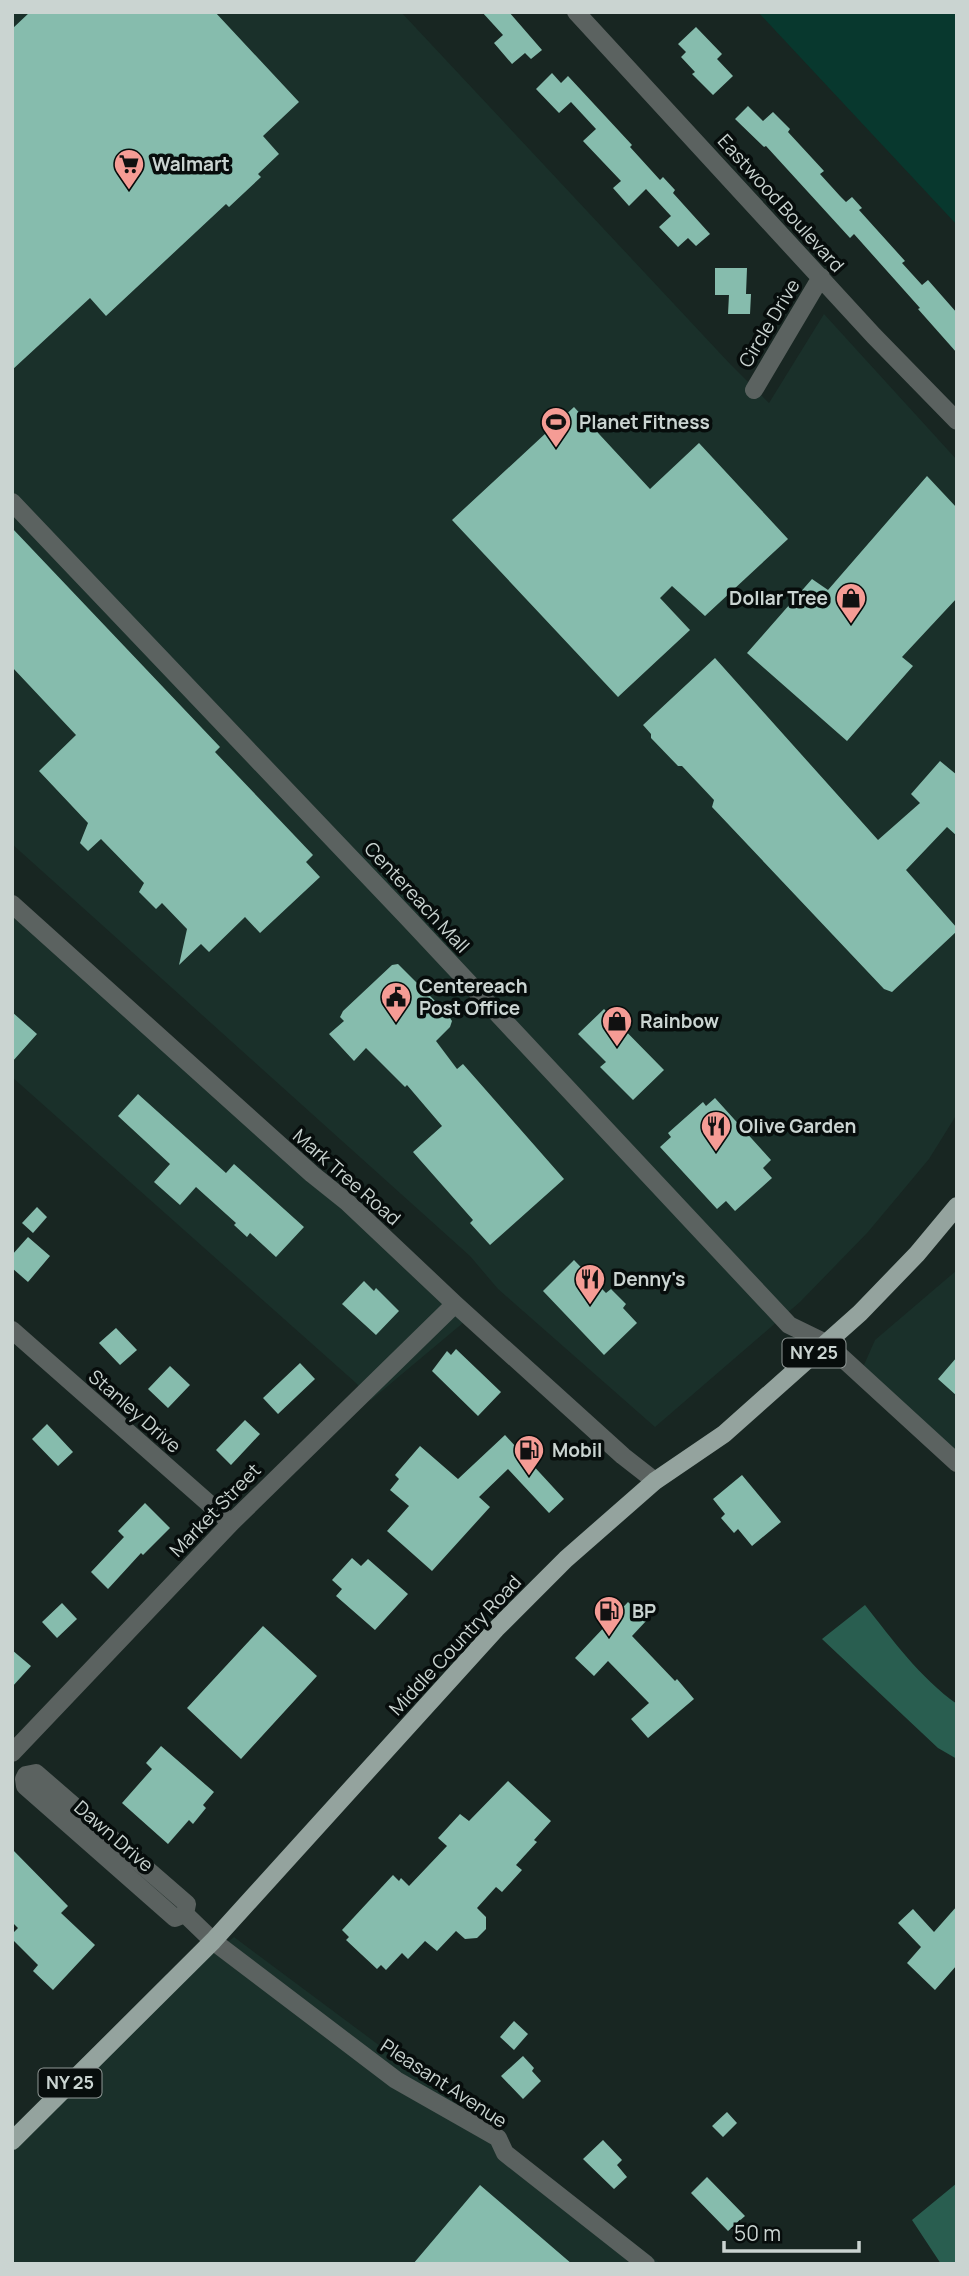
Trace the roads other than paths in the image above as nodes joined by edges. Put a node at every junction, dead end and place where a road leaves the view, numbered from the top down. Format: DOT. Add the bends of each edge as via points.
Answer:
graph roads {
  1 [pos="576,12"];
  2 [pos="821,277"];
  3 [pos="754,390"];
  4 [pos="957,421"];
  5 [pos="12,502"];
  6 [pos="12,904"];
  7 [pos="957,1206"];
  8 [pos="455,1304"];
  9 [pos="12,1331"];
  10 [pos="826,1343"];
  11 [pos="957,1463"];
  12 [pos="655,1481"];
  13 [pos="230,1523"];
  14 [pos="12,1753"];
  15 [pos="12,1762"];
  16 [pos="213,1941"];
  17 [pos="12,2141"];
  18 [pos="646,2264"];
  1 -- 2 [label="street, Eastwood Boulevard"];
  2 -- 3 [label="street, Circle Drive"];
  2 -- 4 [label="street, Eastwood Boulevard"];
  5 -- 10 [label="street, Centereach Mall" via="786,1322"];
  6 -- 8 [label="street, Mark Tree Road"];
  7 -- 10 [label="main road, Middle Country Road / NY 25" via="917,1254"];
  8 -- 12 [label="street, Mark Tree Road"];
  8 -- 13 [label="street, Market Street"];
  9 -- 13 [label="street, Stanley Drive"];
  10 -- 11 [label="street, Centereach Mall"];
  10 -- 12 [label="main road, Middle Country Road / NY 25" via="723,1434"];
  12 -- 16 [label="main road, Middle Country Road / NY 25" via="566,1559 496,1629"];
  13 -- 14 [label="street, Market Street"];
  15 -- 16 [label="street, Dawn Drive" via="26,1775 26,1786 175,1918 186,1914"];
  16 -- 17 [label="main road, Middle Country Road / NY 25"];
  16 -- 18 [label="street, Pleasant Avenue" via="396,2081 498,2138 505,2153"];
}
